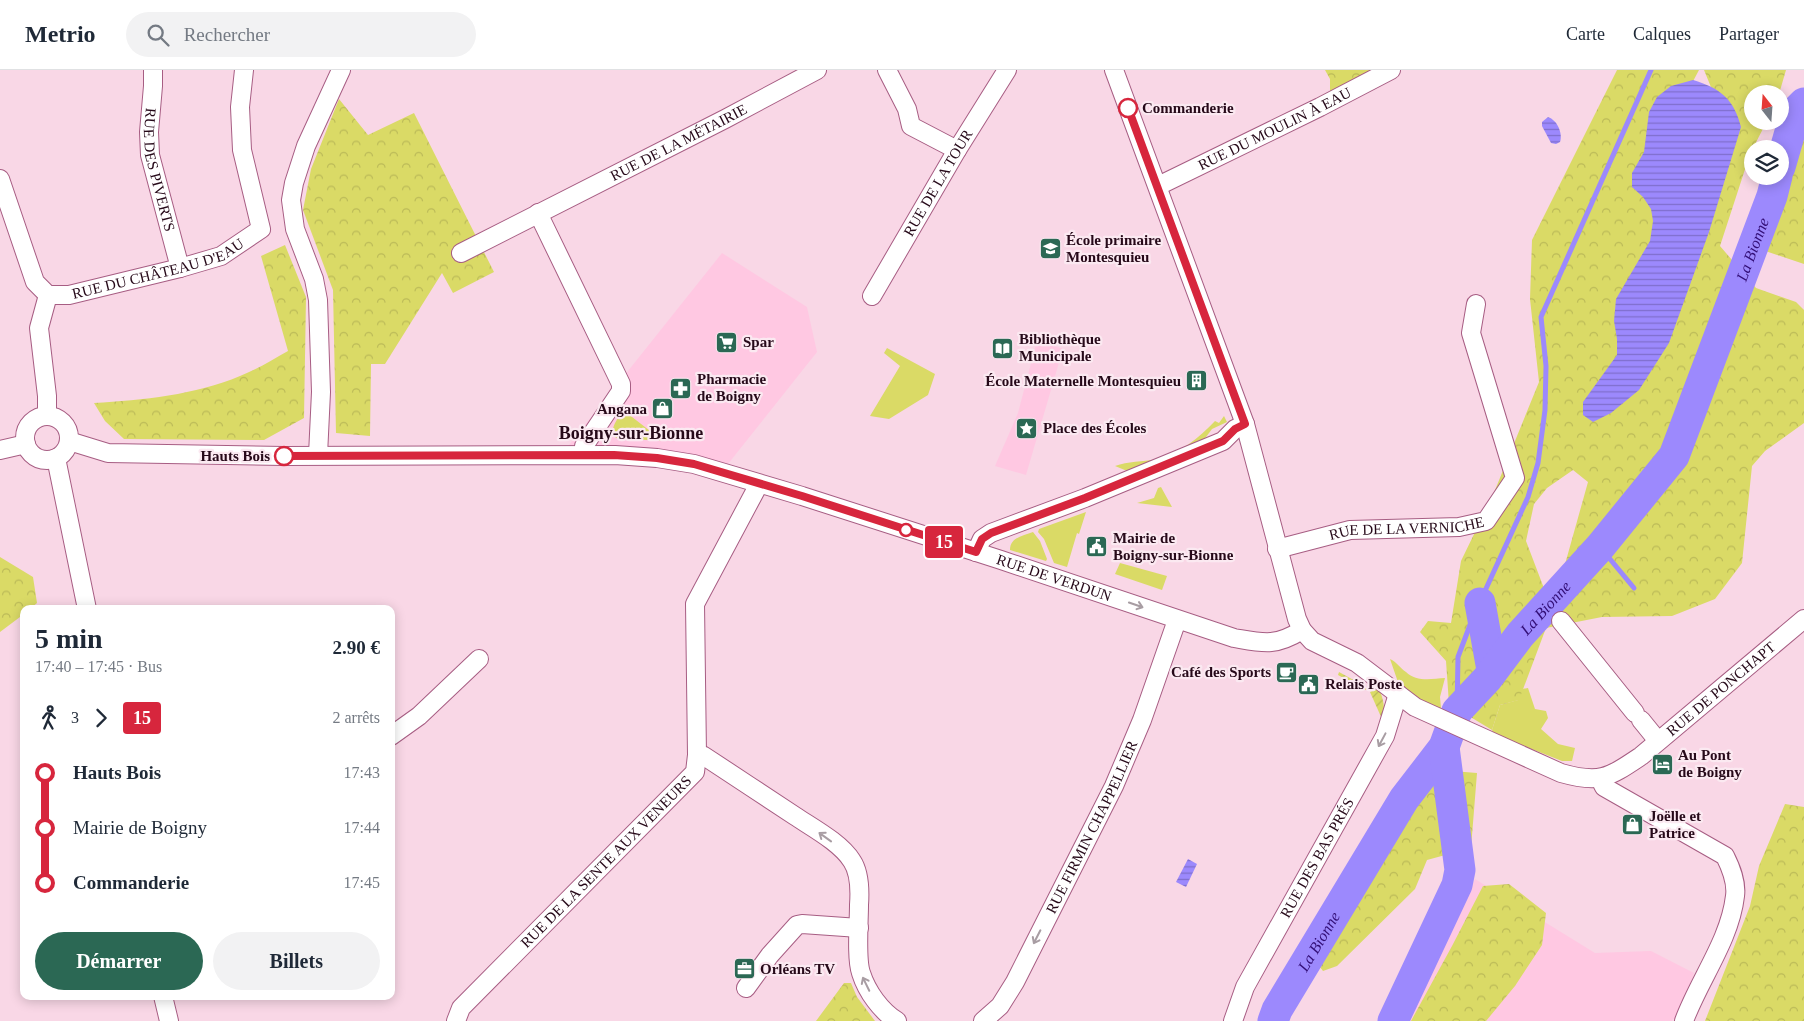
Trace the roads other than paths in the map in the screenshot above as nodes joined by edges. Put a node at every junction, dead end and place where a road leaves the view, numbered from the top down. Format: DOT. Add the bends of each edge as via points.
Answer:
graph roads {
  1 [pos="153,70"];
  2 [pos="244,70"];
  3 [pos="341,70"];
  4 [pos="817,70"];
  5 [pos="887,70"];
  6 [pos="1007,70"];
  7 [pos="1114,70"];
  8 [pos="1390,70"];
  9 [pos="957,150"];
  10 [pos="0,179"];
  11 [pos="1158,186"];
  12 [pos="538,213"];
  13 [pos="461,253"];
  14 [pos="180,268"];
  15 [pos="48,294"];
  16 [pos="872,296"];
  17 [pos="1476,304"];
  18 [pos="46,416"];
  19 [pos="1245,424"];
  20 [pos="69,441"];
  21 [pos="26,444"];
  22 [pos="0,450"];
  23 [pos="318,455"];
  24 [pos="584,455"];
  25 [pos="56,458"];
  26 [pos="759,484"];
  27 [pos="1278,549"];
  28 [pos="976,552"];
  29 [pos="86,605"];
  30 [pos="1804,619"];
  31 [pos="1177,620"];
  32 [pos="1560,622"];
  33 [pos="1302,630"];
  34 [pos="479,659"];
  35 [pos="1398,694"];
  36 [pos="395,733"];
  37 [pos="1658,742"];
  38 [pos="697,755"];
  39 [pos="1600,779"];
  40 [pos="859,928"];
  41 [pos="746,988"];
  42 [pos="164,1000"];
  43 [pos="169,1021"];
  44 [pos="456,1021"];
  45 [pos="897,1021"];
  46 [pos="983,1021"];
  47 [pos="1233,1021"];
  48 [pos="1684,1021"];
  1 -- 14 [label="street, RUE DES PIVERTS" via="150,155"];
  2 -- 14 [label="street, RUE DU CHÂTEAU D'EAU" via="240,107 242,150 261,229 221,256"];
  3 -- 23 [label="street" via="306,146 291,200 295,229 314,279 318,300 321,392"];
  4 -- 12 [label="street, RUE DE LA MÉTAIRIE"];
  5 -- 9 [label="street" via="907,109 911,126"];
  6 -- 9 [label="street, RUE DE LA TOUR"];
  7 -- 11 [label="street"];
  8 -- 11 [label="street, RUE DU MOULIN À EAU"];
  9 -- 16 [label="street, RUE DE LA TOUR"];
  10 -- 15 [label="street" via="35,282"];
  11 -- 19 [label="street"];
  12 -- 13 [label="street, RUE DE LA MÉTAIRIE"];
  12 -- 24 [label="street" via="621,384 621,391 584,446"];
  14 -- 15 [label="street, RUE DU CHÂTEAU D'EAU" via="69,295"];
  15 -- 18 [label="street" via="39,328 47,396"];
  17 -- 27 [label="street, RUE DE LA VERNICHE" via="1472,333 1515,478 1486,521 1459,527 1350,530"];
  18 -- 20 [label="street" via="62,420"];
  18 -- 21 [label="street" via="33,421 25,436"];
  19 -- 27 [label="street"];
  19 -- 28 [label="street" via="1223,441 991,533 982,539"];
  20 -- 23 [label="street, RUE DE VERDUN" via="108,454"];
  20 -- 25 [label="street" via="64,452"];
  21 -- 22 [label="street"];
  21 -- 25 [label="street" via="30,452 42,460"];
  23 -- 24 [label="street, RUE DE VERDUN"];
  24 -- 26 [label="street, RUE DE VERDUN" via="657,458 694,464"];
  25 -- 29 [label="street"];
  26 -- 28 [label="street, RUE DE VERDUN"];
  26 -- 38 [label="street, RUE DE LA SENTE AUX VENEURS" via="695,604"];
  27 -- 33 [label="street"];
  28 -- 31 [label="street, RUE DE VERDUN, one-way"];
  30 -- 37 [label="street, RUE DE PONCHAPT"];
  31 -- 33 [label="street, RUE DE VERDUN" via="1234,638 1269,644"];
  31 -- 46 [label="street, RUE FIRMIN CHAPPELLIER, one-way" via="1142,720 1114,786 1015,982 1000,1006"];
  32 -- 37 [label="street"];
  33 -- 35 [label="street, RUE DE PONCHAPT" via="1312,641 1357,662"];
  34 -- 36 [label="street"];
  35 -- 39 [label="street, RUE DE PONCHAPT" via="1415,707 1561,773 1581,779"];
  35 -- 47 [label="street, RUE DES BAS PRÉS, one-way" via="1385,736 1245,987"];
  37 -- 39 [label="street, RUE DE PONCHAPT" via="1622,769"];
  40 -- 38 [label="street, one-way" via="860,889 852,860 820,832 704,756"];
  38 -- 44 [label="street, RUE DE LA SENTE AUX VENEURS" via="695,772 461,1008"];
  39 -- 48 [label="street" via="1604,788 1724,856 1732,870 1736,895 1728,925"];
  40 -- 41 [label="street" via="797,925"];
  45 -- 40 [label="street, one-way" via="888,1016 872,996 860,972"];
  42 -- 43 [label="street"];
}
